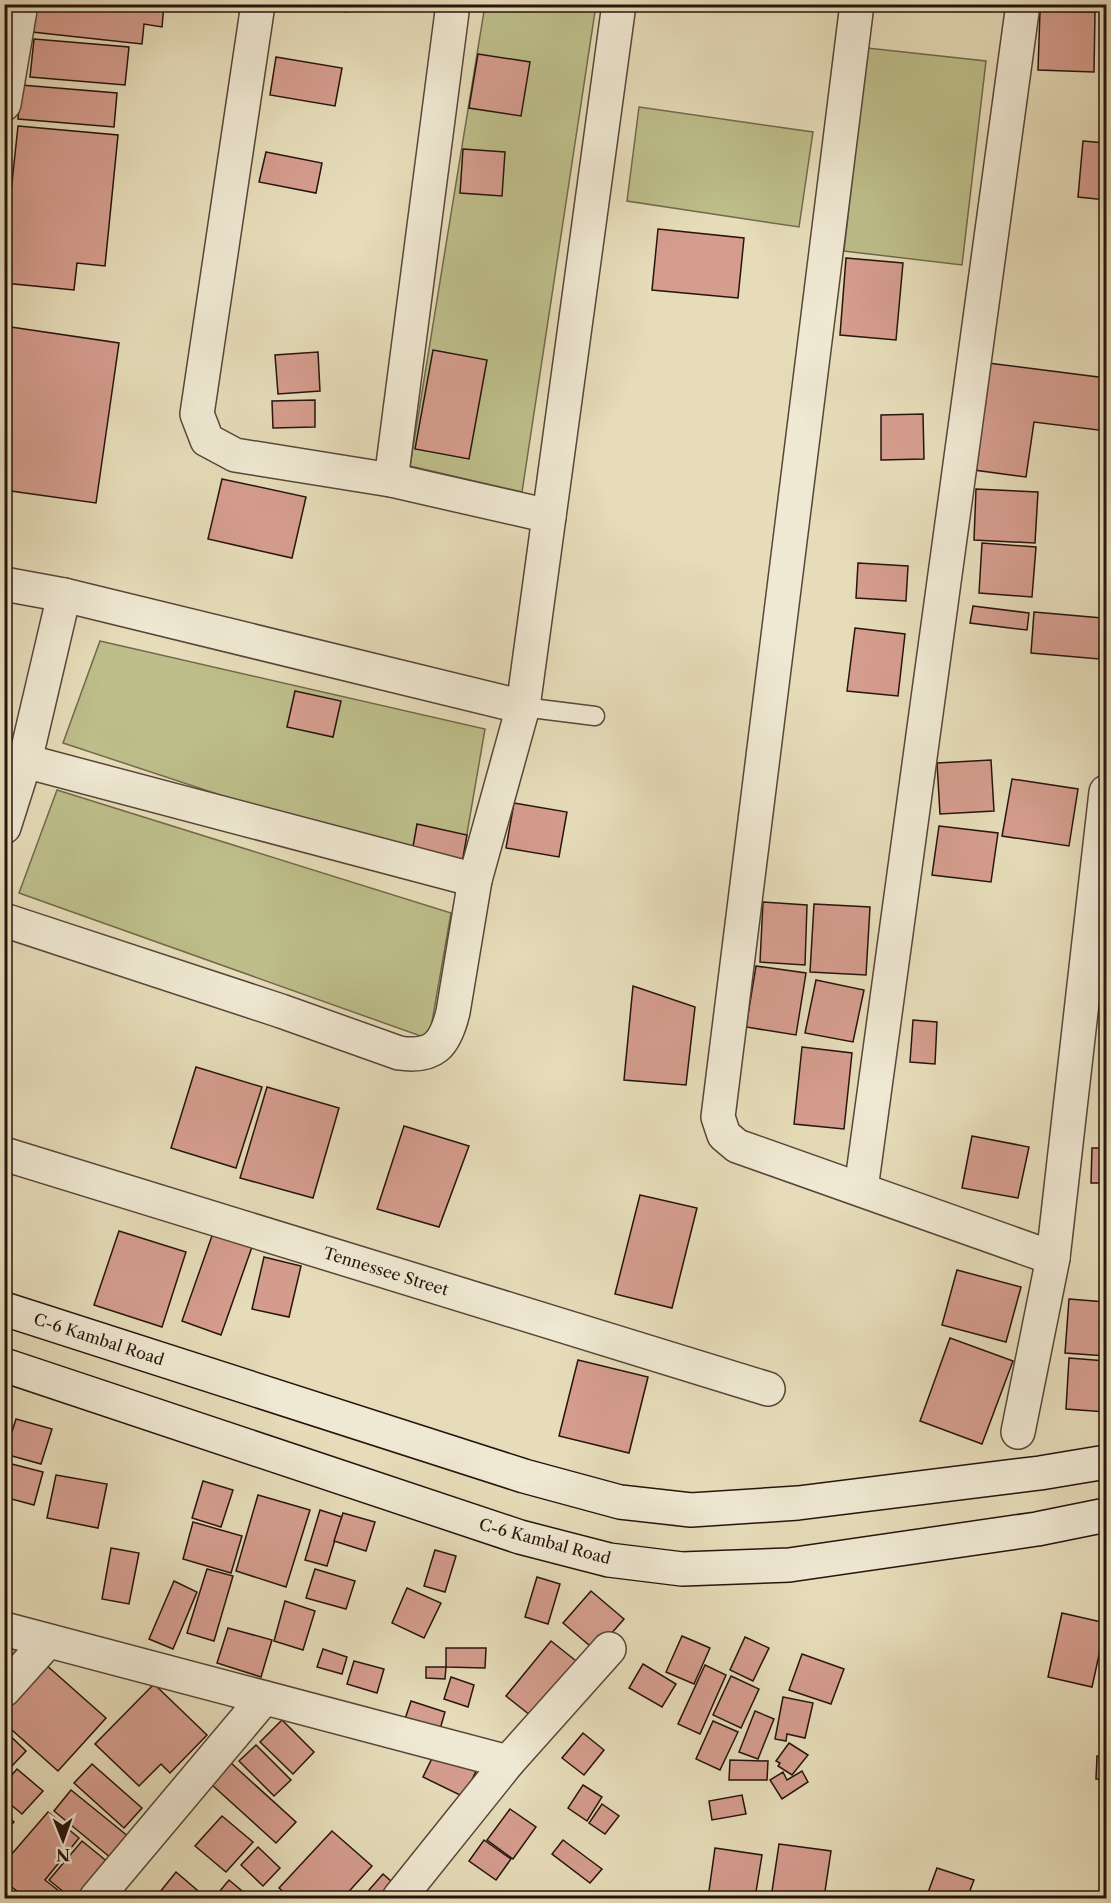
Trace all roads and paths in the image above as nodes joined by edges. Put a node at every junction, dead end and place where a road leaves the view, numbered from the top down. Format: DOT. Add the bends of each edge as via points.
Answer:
graph roads {
  1 [pos="21,4"];
  2 [pos="258,4"];
  3 [pos="453,4"];
  4 [pos="619,4"];
  5 [pos="857,4"];
  6 [pos="1023,4"];
  7 [pos="4,104"];
  8 [pos="391,480"];
  9 [pos="549,516"];
  10 [pos="4,584"];
  11 [pos="64,595"];
  12 [pos="523,707"];
  13 [pos="595,716"];
  14 [pos="25,761"];
  15 [pos="1107,792"];
  16 [pos="4,827"];
  17 [pos="475,880"];
  18 [pos="4,920"];
  19 [pos="4,1154"];
  20 [pos="861,1189"];
  21 [pos="1053,1258"];
  22 [pos="4,1309"];
  23 [pos="4,1365"];
  24 [pos="768,1389"];
  25 [pos="1018,1432"];
  26 [pos="1107,1462"];
  27 [pos="1107,1515"];
  28 [pos="4,1629"];
  29 [pos="48,1641"];
  30 [pos="609,1649"];
  31 [pos="4,1690"];
  32 [pos="264,1698"];
  33 [pos="508,1762"];
  34 [pos="96,1899"];
  35 [pos="399,1899"];
  1 -- 7 [label="street"];
  2 -- 8 [label="street" via="197,414 207,440 235,454"];
  3 -- 8 [label="street"];
  4 -- 9 [label="street"];
  5 -- 20 [label="street" via="718,1117 724,1135 737,1146"];
  6 -- 20 [label="street"];
  8 -- 9 [label="street"];
  9 -- 12 [label="street"];
  10 -- 11 [label="street"];
  11 -- 12 [label="street"];
  11 -- 14 [label="street"];
  12 -- 13 [label="lane"];
  12 -- 17 [label="street"];
  14 -- 16 [label="street"];
  14 -- 17 [label="street"];
  15 -- 21 [label="street"];
  17 -- 18 [label="street" via="447,1033 437,1047 414,1056"];
  19 -- 24 [label="street, Tennessee Street"];
  20 -- 21 [label="street"];
  21 -- 25 [label="street"];
  22 -- 26 [label="street, C-6 Kambal Road" via="524,1476 620,1502 691,1510 798,1503"];
  23 -- 27 [label="street, C-6 Kambal Road" via="520,1537 609,1560 682,1569 789,1565"];
  28 -- 29 [label="street"];
  29 -- 31 [label="street"];
  29 -- 32 [label="street"];
  30 -- 33 [label="street"];
  32 -- 33 [label="street"];
  32 -- 34 [label="street"];
  33 -- 35 [label="street"];
}
